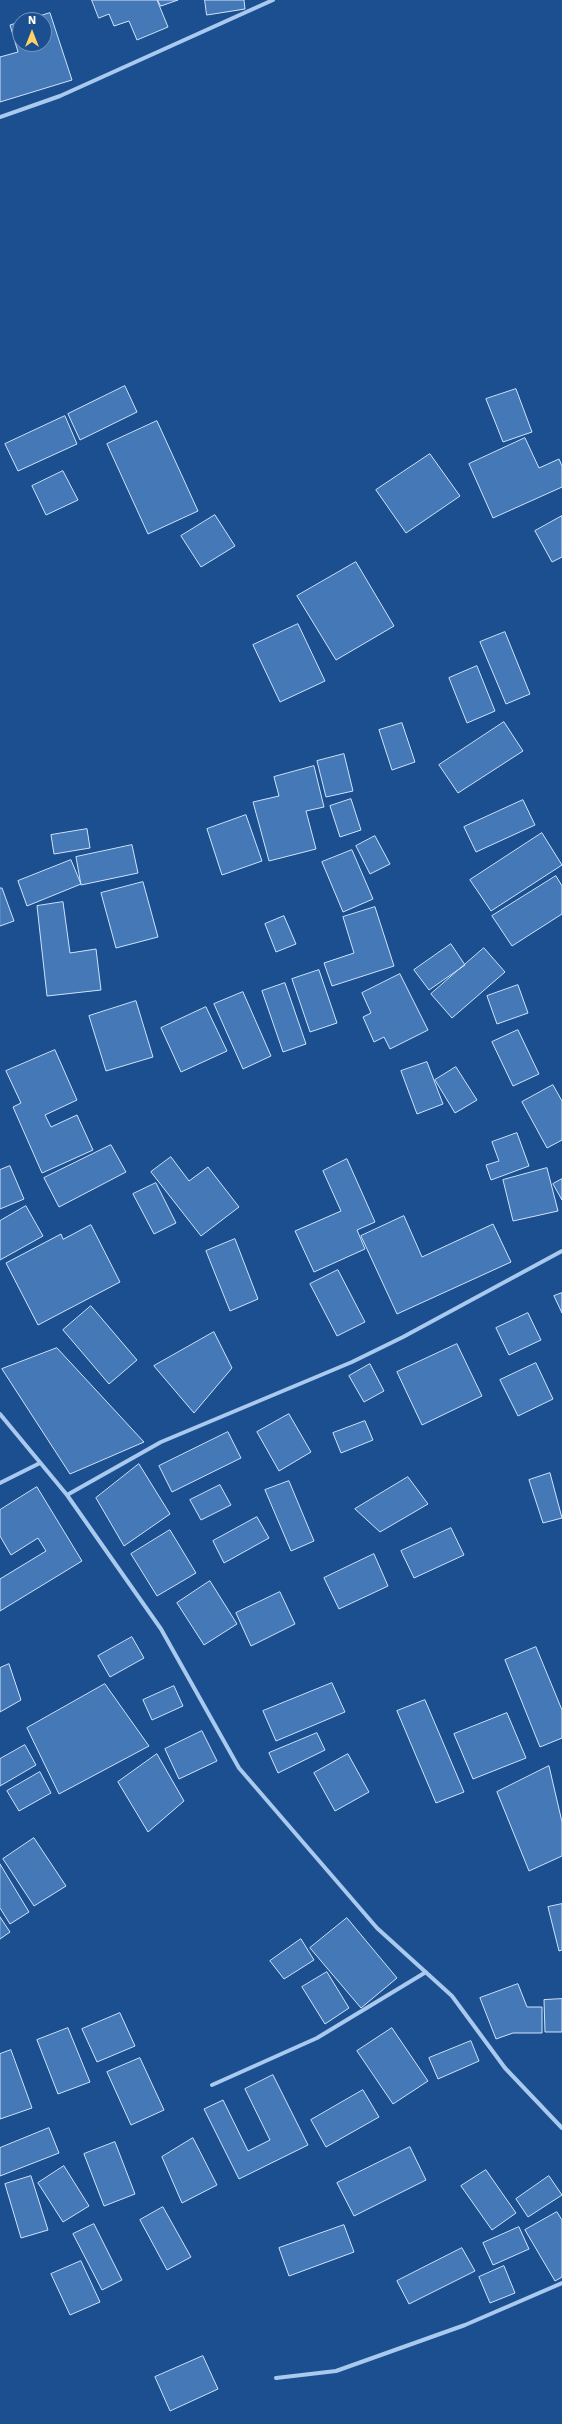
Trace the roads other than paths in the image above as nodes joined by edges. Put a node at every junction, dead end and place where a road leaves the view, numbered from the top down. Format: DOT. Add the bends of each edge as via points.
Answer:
graph roads {
  1 [pos="273,0"];
  2 [pos="0,117"];
  3 [pos="562,1251"];
  4 [pos="0,1414"];
  5 [pos="40,1463"];
  6 [pos="0,1483"];
  7 [pos="67,1495"];
  8 [pos="426,1972"];
  9 [pos="212,2085"];
  10 [pos="562,2128"];
  11 [pos="562,2283"];
  12 [pos="276,2378"];
  1 -- 2 [label="street" via="60,96"];
  3 -- 7 [label="street" via="397,1340 352,1362 160,1442"];
  4 -- 5 [label="street"];
  5 -- 6 [label="street"];
  5 -- 7 [label="street"];
  7 -- 8 [label="street" via="160,1629 238,1768 377,1928"];
  8 -- 9 [label="street" via="317,2038"];
  8 -- 10 [label="street" via="452,1996 505,2068"];
  11 -- 12 [label="street" via="465,2325 336,2371"];
}
